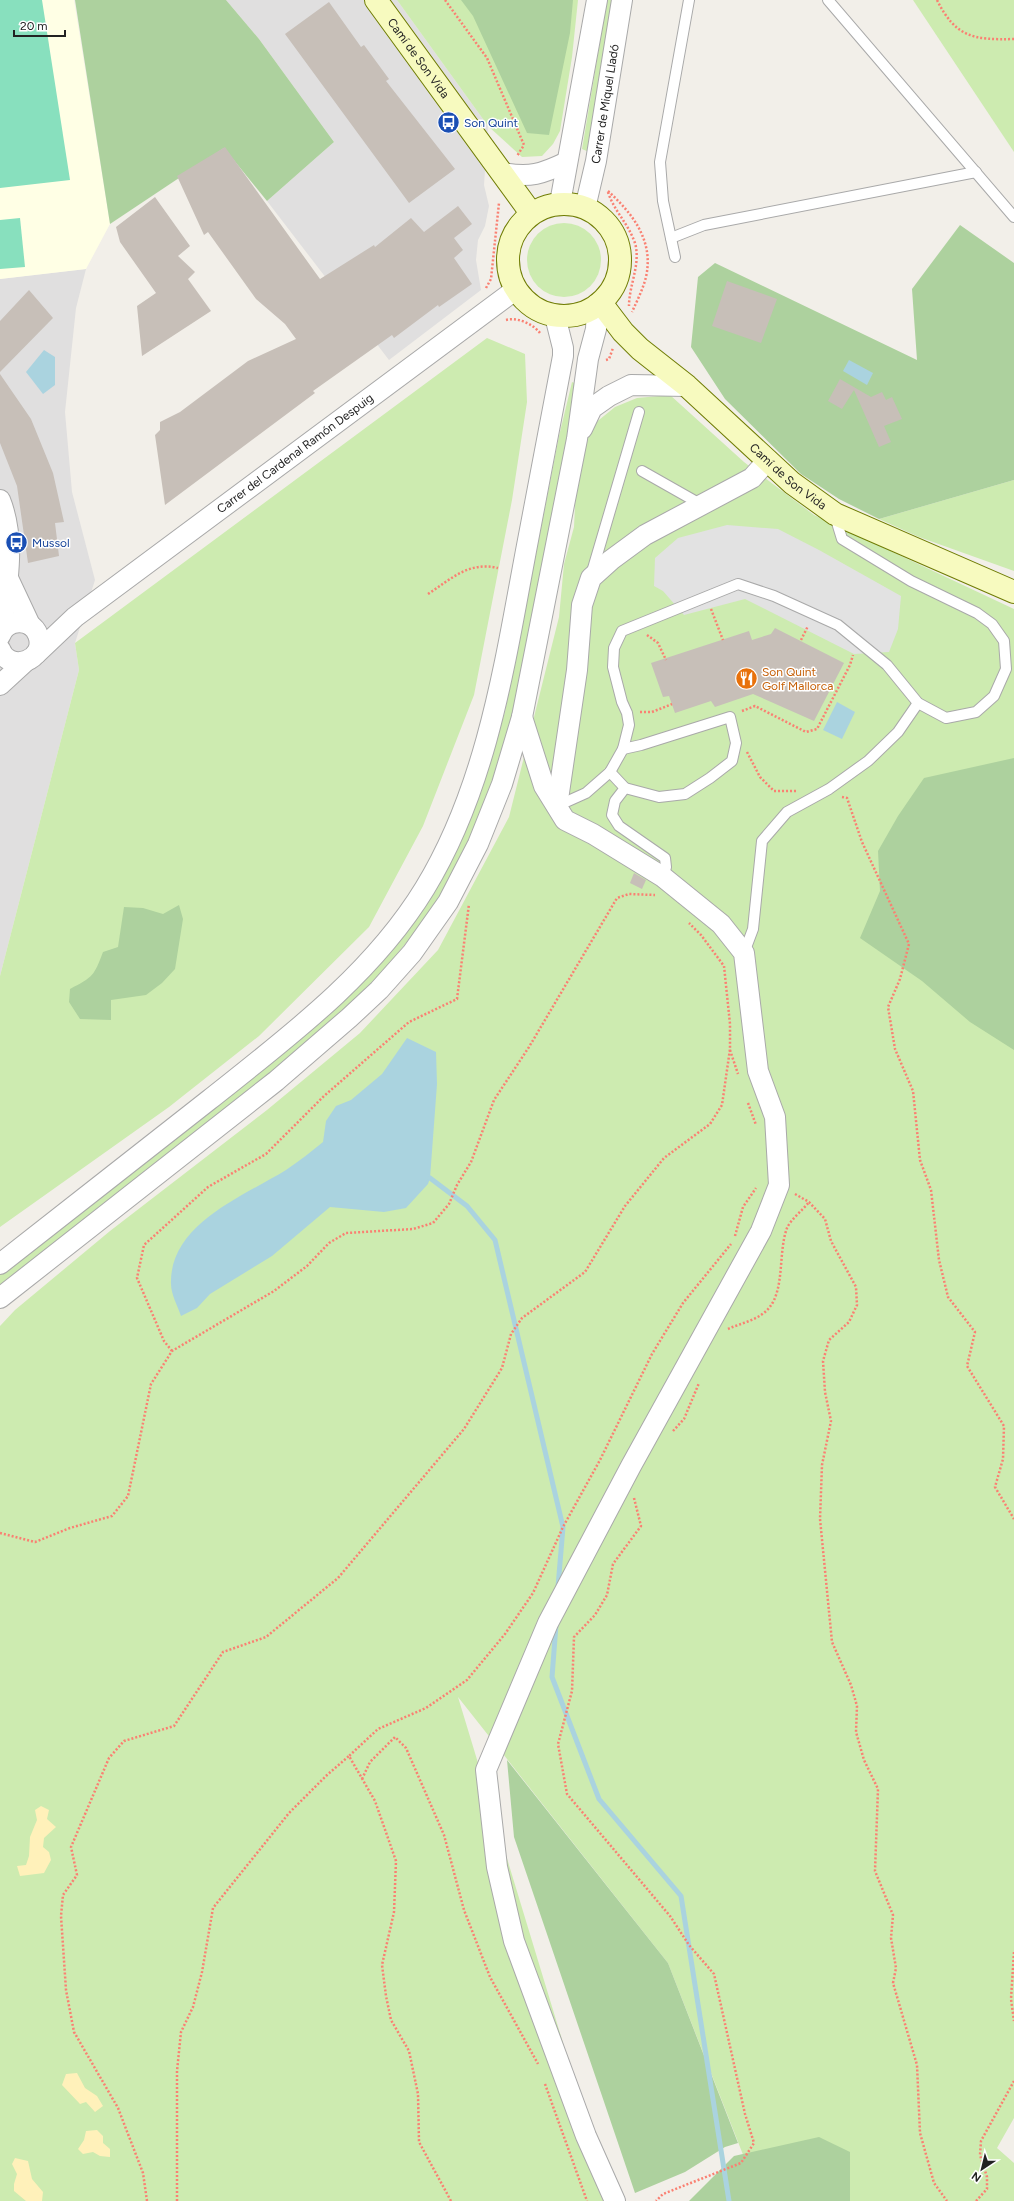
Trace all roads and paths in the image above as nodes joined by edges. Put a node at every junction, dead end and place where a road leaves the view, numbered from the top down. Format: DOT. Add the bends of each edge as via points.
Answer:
graph roads {
  1 [pos="376,0"];
  2 [pos="445,0"];
  3 [pos="597,0"];
  4 [pos="622,0"];
  5 [pos="689,0"];
  6 [pos="828,0"];
  7 [pos="937,0"];
  8 [pos="1014,39"];
  9 [pos="567,162"];
  10 [pos="506,168"];
  11 [pos="976,172"];
  12 [pos="609,184"];
  13 [pos="606,186"];
  14 [pos="608,190"];
  15 [pos="498,199"];
  16 [pos="560,203"];
  17 [pos="585,208"];
  18 [pos="531,213"];
  19 [pos="1014,217"];
  20 [pos="671,238"];
  21 [pos="674,257"];
  22 [pos="515,290"];
  23 [pos="599,304"];
  24 [pos="489,310"];
  25 [pos="555,316"];
  26 [pos="621,329"];
  27 [pos="557,347"];
  28 [pos="589,355"];
  29 [pos="687,386"];
  30 [pos="639,412"];
  31 [pos="577,439"];
  32 [pos="768,460"];
  33 [pos="642,471"];
  34 [pos="0,500"];
  35 [pos="702,505"];
  36 [pos="835,514"];
  37 [pos="498,568"];
  38 [pos="7,576"];
  39 [pos="590,578"];
  40 [pos="1014,592"];
  41 [pos="428,594"];
  42 [pos="707,596"];
  43 [pos="75,617"];
  44 [pos="638,625"];
  45 [pos="32,627"];
  46 [pos="0,639"];
  47 [pos="723,640"];
  48 [pos="858,641"];
  49 [pos="30,658"];
  50 [pos="666,660"];
  51 [pos="0,685"];
  52 [pos="918,703"];
  53 [pos="672,704"];
  54 [pos="627,713"];
  55 [pos="522,717"];
  56 [pos="730,717"];
  57 [pos="736,743"];
  58 [pos="623,749"];
  59 [pos="610,772"];
  60 [pos="625,788"];
  61 [pos="825,792"];
  62 [pos="557,806"];
  63 [pos="663,878"];
  64 [pos="469,904"];
  65 [pos="686,921"];
  66 [pos="744,953"];
  67 [pos="779,1185"];
  68 [pos="809,1202"];
  69 [pos="0,1264"];
  70 [pos="0,1298"];
  71 [pos="724,1334"];
  72 [pos="172,1351"];
  73 [pos="701,1380"];
  74 [pos="670,1433"];
  75 [pos="634,1495"];
  76 [pos="1014,1519"];
  77 [pos="0,1533"];
  78 [pos="349,1756"];
  79 [pos="362,1779"];
  80 [pos="1014,1952"];
  81 [pos="1014,2021"];
  82 [pos="539,2065"];
  83 [pos="544,2080"];
  84 [pos="1014,2081"];
  85 [pos="147,2201"];
  86 [pos="177,2201"];
  87 [pos="587,2201"];
  88 [pos="615,2201"];
  89 [pos="656,2201"];
  90 [pos="947,2201"];
  91 [pos="976,2201"];
  1 -- 10 [label="street, Camí de Son Vida"];
  2 -- 10 [label="path" via="487,58 524,145"];
  3 -- 9 [label="street"];
  4 -- 17 [label="street, Carrer de Miquel Lladó" via="596,161"];
  5 -- 20 [label="lane" via="660,162 663,201"];
  6 -- 11 [label="lane"];
  7 -- 8 [label="path" via="946,18 956,28 973,37 991,40"];
  9 -- 10 [label="street" via="539,175 519,176"];
  9 -- 16 [label="street"];
  10 -- 18 [label="street, Camí de Son Vida"];
  11 -- 19 [label="lane"];
  11 -- 20 [label="lane" via="704,225"];
  12 -- 14 [label="path"];
  13 -- 14 [label="path"];
  14 -- 26 [label="path" via="612,204 624,219 635,244 636,272"];
  14 -- 26 [label="path" via="628,208 641,231 647,254 646,278"];
  15 -- 24 [label="path" via="500,206 491,279 480,299"];
  16 -- 17 [label="street"];
  16 -- 18 [label="street" via="544,206"];
  17 -- 23 [label="street" via="604,220 618,247 620,262 615,284"];
  18 -- 22 [label="street" via="512,235 506,263"];
  20 -- 21 [label="lane"];
  22 -- 24 [label="street, Carrer del Cardenal Ramón Despuig"];
  22 -- 25 [label="street" via="532,308"];
  23 -- 25 [label="street" via="580,315"];
  23 -- 26 [label="street, Camí de Son Vida"];
  23 -- 28 [label="street"];
  24 -- 27 [label="path" via="501,322 511,319 534,326"];
  24 -- 43 [label="street, Carrer del Cardenal Ramón Despuig"];
  25 -- 27 [label="street"];
  26 -- 28 [label="path" via="611,338 608,350"];
  26 -- 28 [label="path" via="609,359 600,362"];
  26 -- 29 [label="street, Camí de Son Vida"];
  27 -- 69 [label="street" via="506,659 493,719 477,772 453,832 425,888 390,938 330,999 257,1062"];
  28 -- 31 [label="street"];
  29 -- 31 [label="street" via="631,385 592,408"];
  29 -- 32 [label="street, Camí de Son Vida"];
  30 -- 39 [label="lane"];
  31 -- 55 [label="street"];
  32 -- 35 [label="street" via="752,478"];
  32 -- 36 [label="street, Camí de Son Vida" via="792,482"];
  33 -- 35 [label="lane"];
  34 -- 38 [label="street" via="6,515 10,544"];
  35 -- 39 [label="street" via="646,535"];
  36 -- 40 [label="street, Camí de Son Vida"];
  36 -- 52 [label="lane" via="842,539 911,581 977,613 992,624 1004,641 1006,669 994,696 976,712 946,718"];
  37 -- 41 [label="path" via="484,565 462,571"];
  38 -- 45 [label="street"];
  38 -- 46 [label="street"];
  39 -- 62 [label="street" via="582,605 577,670"];
  42 -- 44 [label="lane"];
  42 -- 47 [label="path"];
  42 -- 48 [label="lane" via="738,584 774,596 838,625"];
  43 -- 45 [label="street, Carrer del Cardenal Ramón Despuig"];
  43 -- 49 [label="street, Carrer del Cardenal Ramón Despuig"];
  44 -- 50 [label="path" via="658,643"];
  44 -- 54 [label="lane" via="622,631 614,648 613,667"];
  45 -- 46 [label="street" via="17,622 5,628"];
  45 -- 49 [label="street" via="40,642"];
  46 -- 49 [label="street" via="6,658 11,661"];
  48 -- 52 [label="lane" via="887,665"];
  48 -- 56 [label="path" via="850,666 817,729 806,732 755,706"];
  49 -- 51 [label="street, Carrer del Cardenal Ramón Despuig"];
  52 -- 61 [label="lane" via="898,732 868,761"];
  53 -- 54 [label="path" via="652,712"];
  54 -- 58 [label="lane" via="629,725"];
  55 -- 62 [label="street" via="544,786"];
  55 -- 70 [label="street" via="502,784 478,844 448,902 412,953 379,990 276,1081"];
  56 -- 57 [label="lane"];
  56 -- 58 [label="lane"];
  57 -- 60 [label="lane" via="732,761 685,794 659,797"];
  57 -- 61 [label="path" via="745,747 760,777 774,791"];
  58 -- 59 [label="lane"];
  59 -- 60 [label="lane"];
  59 -- 62 [label="lane" via="586,793"];
  60 -- 63 [label="lane" via="615,801 612,815 619,826 665,858"];
  61 -- 66 [label="lane" via="787,812 762,842 753,929"];
  61 -- 76 [label="path" via="847,798 862,842 909,944 900,979 888,1007 895,1050 913,1091 920,1160 931,1190 939,1260 948,1297 975,1332 967,1366 1004,1426 1003,1459 995,1487"];
  62 -- 63 [label="street" via="565,820 593,834"];
  63 -- 66 [label="street" via="721,924"];
  63 -- 72 [label="path" via="657,895 629,894 616,898 529,1047 494,1100 471,1162 449,1204 433,1223 413,1229 346,1233 330,1243 307,1266 274,1291"];
  64 -- 72 [label="path" via="457,999 409,1022 324,1096 266,1154 208,1187 144,1244 137,1278 164,1341"];
  65 -- 85 [label="path" via="701,935 724,966 730,1049 722,1105 714,1118 710,1124 664,1158 625,1206 585,1272 522,1318 511,1334 502,1368 464,1429 338,1578 266,1637 223,1652 174,1726 124,1741 109,1758 70,1847 76,1875 64,1895 61,1916 66,1990 74,2032 118,2108 142,2173"];
  66 -- 67 [label="street" via="758,1072 775,1117"];
  67 -- 68 [label="path"];
  67 -- 88 [label="street" via="761,1231 631,1466 548,1623 486,1770 497,1867 514,1941 586,2136"];
  68 -- 71 [label="path" via="788,1226 782,1244 777,1294 768,1309 752,1320 728,1328"];
  68 -- 90 [label="path" via="824,1219 831,1241 856,1287 858,1305 849,1322 829,1340 823,1361 825,1392 831,1420 822,1465 820,1519 832,1642 851,1685 857,1706 856,1732 864,1760 878,1789 876,1871 893,1915 891,1938 896,1968 893,1983 917,2066 920,2133 934,2183"];
  72 -- 77 [label="path" via="151,1384 128,1496 112,1516 70,1528 35,1542"];
  73 -- 74 [label="path" via="684,1419"];
  75 -- 89 [label="path" via="641,1526 613,1564 607,1596 595,1615 574,1638 572,1691 558,1744 568,1794 670,1916 689,1945 714,1974 745,2114 754,2143 741,2163 663,2194"];
  78 -- 86 [label="path" via="290,1813 213,1908 193,2007 180,2032 176,2071"];
  79 -- 82 [label="path" via="370,1762 395,1737 406,1748 444,1834 464,1910 490,1976"];
  80 -- 81 [label="path" via="1011,1999"];
  83 -- 87 [label="path"];
  84 -- 91 [label="path" via="981,2141 980,2155 987,2177 987,2189"];
}
